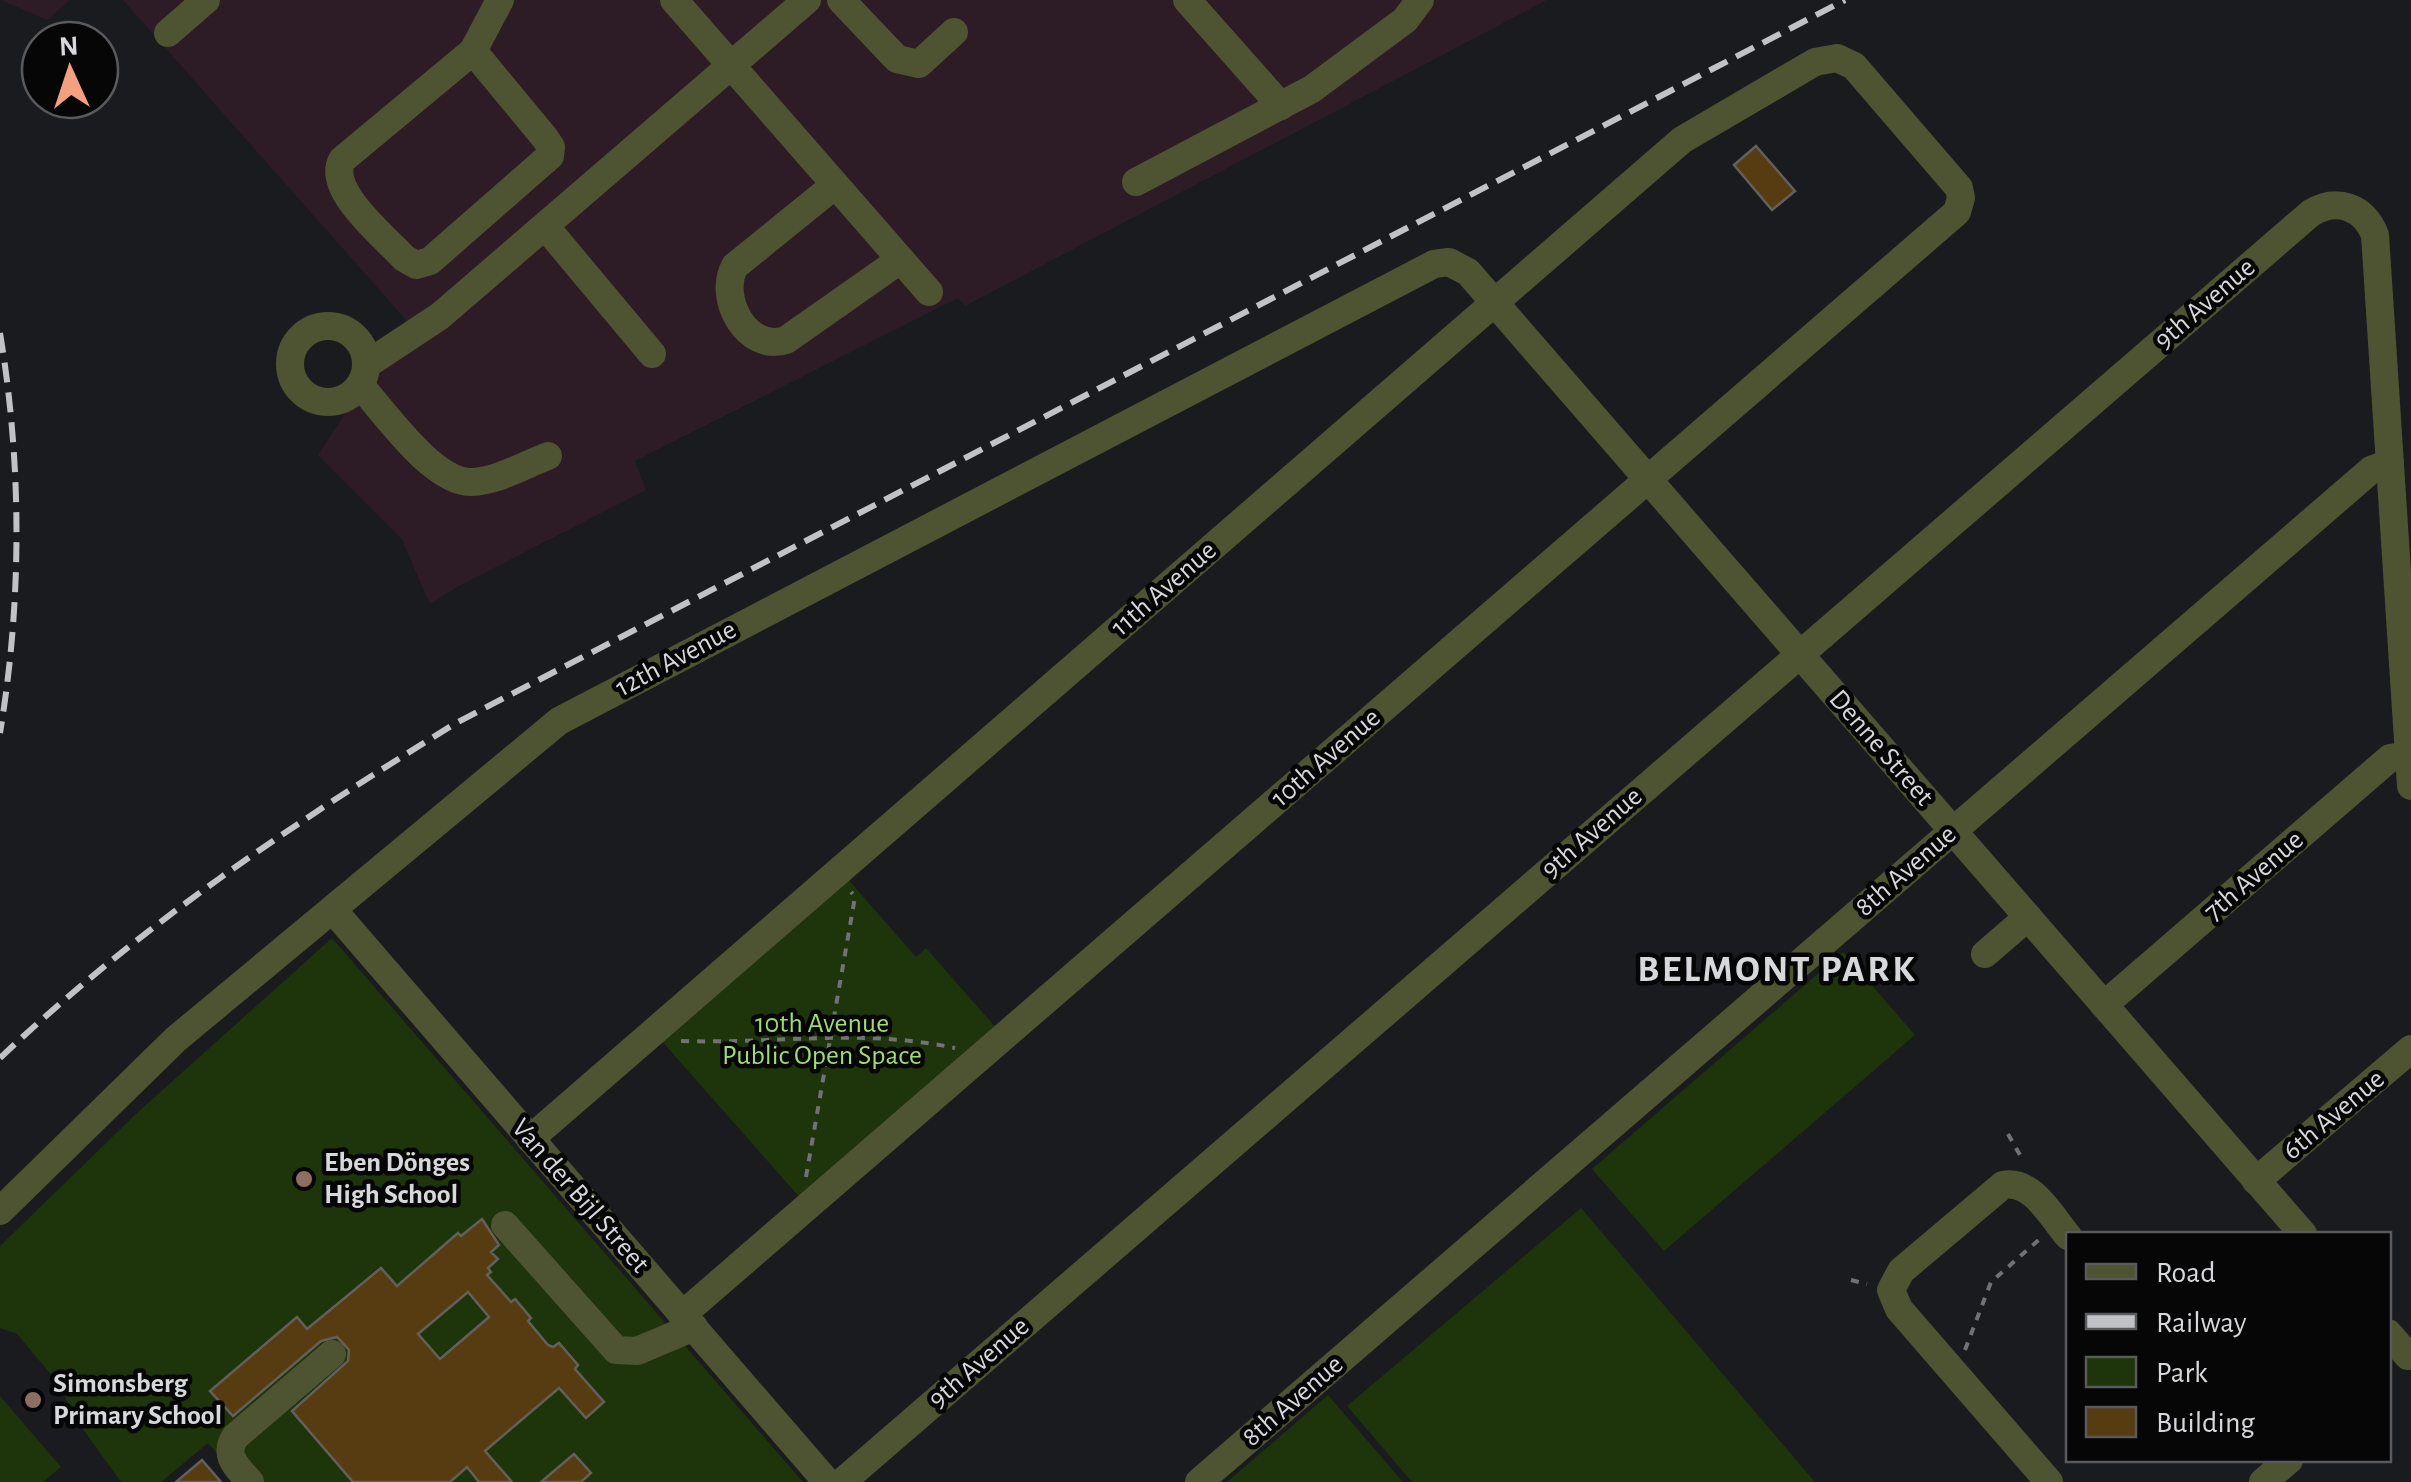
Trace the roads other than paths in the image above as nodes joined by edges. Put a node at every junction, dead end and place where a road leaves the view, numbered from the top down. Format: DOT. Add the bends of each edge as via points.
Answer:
graph roads {
  1 [pos="206,0"];
  2 [pos="500,0"];
  3 [pos="674,0"];
  4 [pos="807,0"];
  5 [pos="841,0"];
  6 [pos="1187,0"];
  7 [pos="1420,0"];
  8 [pos="954,32"];
  9 [pos="168,33"];
  10 [pos="474,52"];
  11 [pos="731,66"];
  12 [pos="1281,106"];
  13 [pos="1136,182"];
  14 [pos="834,185"];
  15 [pos="1961,198"];
  16 [pos="545,226"];
  17 [pos="900,260"];
  18 [pos="1456,264"];
  19 [pos="929,292"];
  20 [pos="1494,302"];
  21 [pos="652,354"];
  22 [pos="548,456"];
  23 [pos="2390,463"];
  24 [pos="1648,480"];
  25 [pos="1799,654"];
  26 [pos="2409,755"];
  27 [pos="2411,786"];
  28 [pos="1953,831"];
  29 [pos="333,910"];
  30 [pos="2028,917"];
  31 [pos="1985,954"];
  32 [pos="2104,1005"];
  33 [pos="2411,1049"];
  34 [pos="530,1139"];
  35 [pos="2256,1181"];
  36 [pos="0,1211"];
  37 [pos="505,1224"];
  38 [pos="2063,1229"];
  39 [pos="2301,1232"];
  40 [pos="688,1321"];
  41 [pos="332,1354"];
  42 [pos="2287,1462"];
  43 [pos="250,1482"];
  44 [pos="827,1482"];
  45 [pos="842,1482"];
  46 [pos="1199,1482"];
  47 [pos="2050,1482"];
  48 [pos="2263,1482"];
  1 -- 9 [label="street"];
  2 -- 10 [label="street"];
  3 -- 11 [label="street"];
  4 -- 11 [label="street"];
  5 -- 8 [label="street" via="904,62 918,64"];
  6 -- 12 [label="street"];
  7 -- 12 [label="street" via="1405,20 1330,78"];
  10 -- 10 [label="street" via="545,138 550,156 416,265 341,190 337,169"];
  11 -- 14 [label="street"];
  11 -- 16 [label="street"];
  12 -- 13 [label="street"];
  14 -- 17 [label="street"];
  14 -- 17 [label="street" via="735,266 730,303 747,328 764,342 786,340"];
  15 -- 20 [label="street, 11th Avenue" via="1854,66 1837,58 1815,62 1682,140"];
  15 -- 24 [label="street, 10th Avenue" via="1957,212"];
  16 -- 21 [label="street"];
  16 -- 22 [label="street" via="363,375 419,452 459,481 492,478"];
  17 -- 19 [label="street"];
  18 -- 20 [label="street, Denne Street"];
  18 -- 29 [label="street, 12th Avenue" via="1434,264 575,712"];
  20 -- 24 [label="street, Denne Street"];
  20 -- 34 [label="street, 11th Avenue"];
  23 -- 25 [label="street, 9th Avenue" via="2375,236 2366,218 2330,205 2311,213"];
  23 -- 26 [label="street"];
  23 -- 28 [label="street, 8th Avenue" via="2371,470"];
  24 -- 25 [label="street, Denne Street"];
  24 -- 40 [label="street, 10th Avenue" via="808,1206"];
  25 -- 28 [label="street, Denne Street"];
  25 -- 45 [label="street, 9th Avenue"];
  26 -- 27 [label="street"];
  26 -- 32 [label="street, 7th Avenue" via="2390,758"];
  28 -- 30 [label="street, Denne Street"];
  28 -- 46 [label="street, 8th Avenue"];
  29 -- 34 [label="street, Van der Bijl Street"];
  29 -- 36 [label="street, 12th Avenue" via="176,1039"];
  30 -- 31 [label="street"];
  30 -- 32 [label="street, Denne Street"];
  32 -- 35 [label="street, Denne Street"];
  33 -- 35 [label="street, 6th Avenue"];
  34 -- 40 [label="street, Van der Bijl Street"];
  35 -- 39 [label="street, Denne Street"];
  37 -- 40 [label="street, 10th Avenue" via="616,1350 637,1352"];
  38 -- 47 [label="street" via="2027,1188 2002,1185 1892,1283 1894,1304"];
  40 -- 44 [label="street, Van der Bijl Street"];
  41 -- 43 [label="street" via="235,1437 231,1460"];
  42 -- 48 [label="street"];
}
